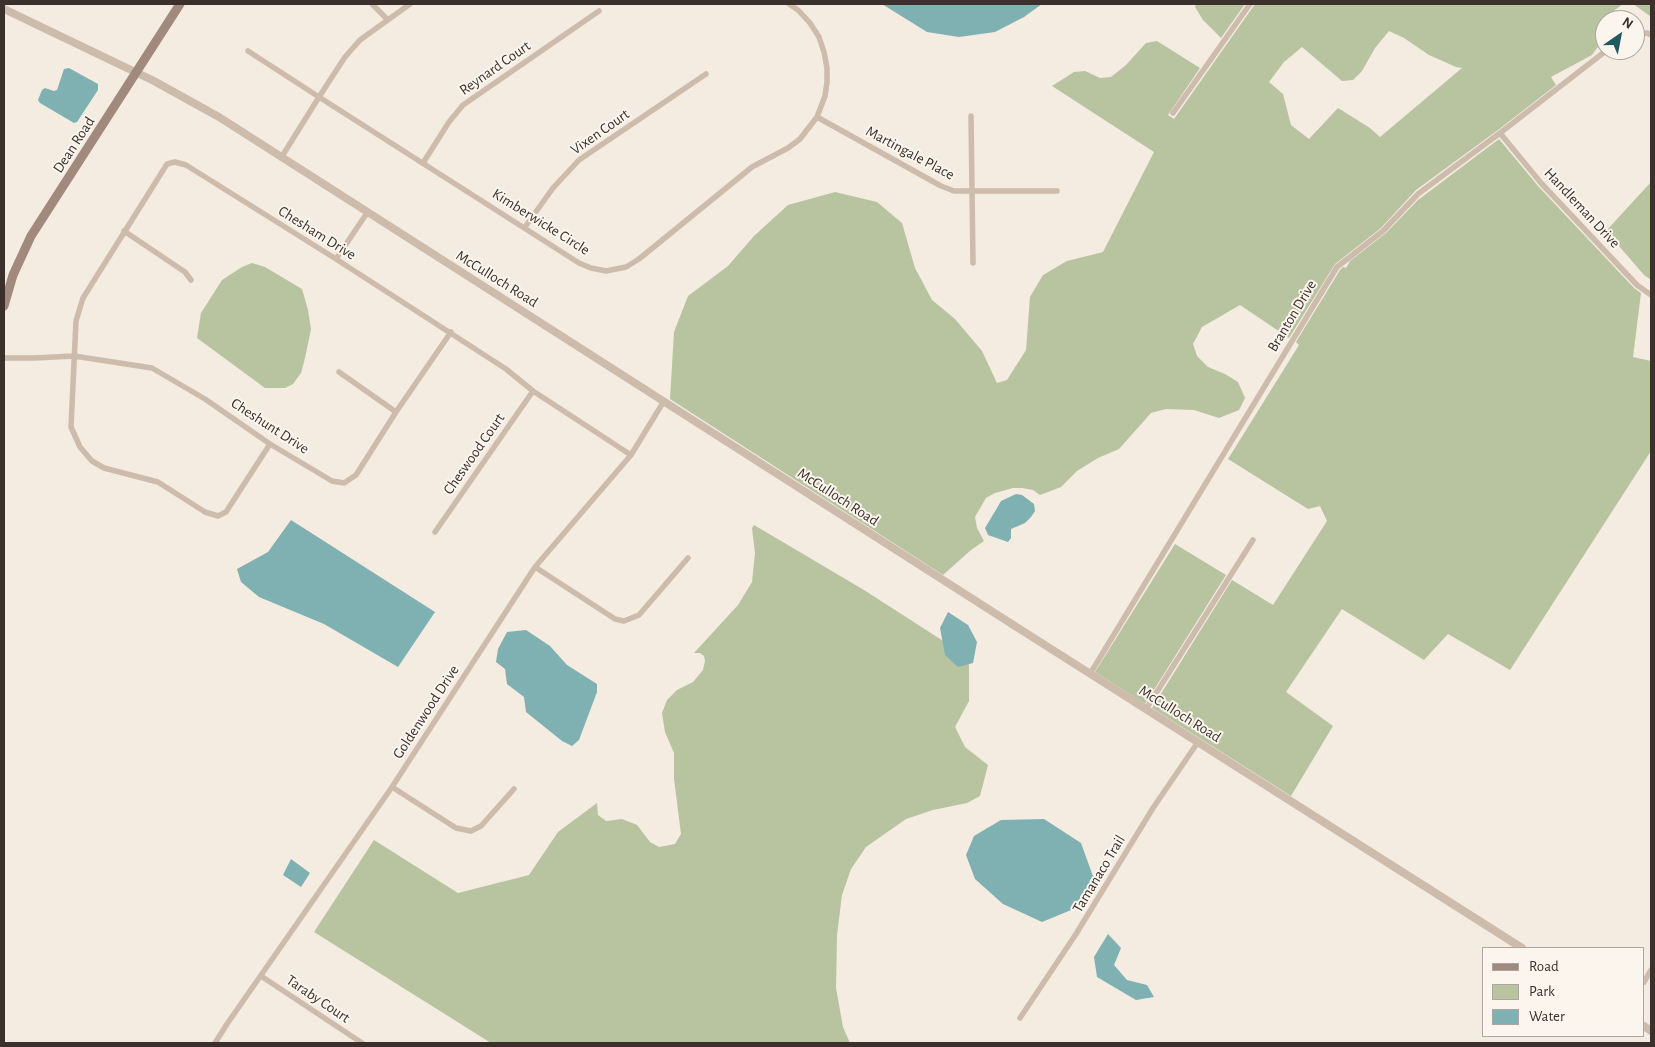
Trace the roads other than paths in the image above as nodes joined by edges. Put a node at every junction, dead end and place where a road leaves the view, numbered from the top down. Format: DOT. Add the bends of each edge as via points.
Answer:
graph roads {
  1 [pos="180,4"];
  2 [pos="372,4"];
  3 [pos="410,4"];
  4 [pos="789,4"];
  5 [pos="1250,4"];
  6 [pos="4,9"];
  7 [pos="599,11"];
  8 [pos="387,20"];
  9 [pos="248,51"];
  10 [pos="1595,59"];
  11 [pos="136,73"];
  12 [pos="706,74"];
  13 [pos="320,97"];
  14 [pos="1173,114"];
  15 [pos="971,116"];
  16 [pos="817,117"];
  17 [pos="1500,133"];
  18 [pos="282,158"];
  19 [pos="423,163"];
  20 [pos="972,192"];
  21 [pos="1057,192"];
  22 [pos="367,213"];
  23 [pos="525,227"];
  24 [pos="124,231"];
  25 [pos="336,259"];
  26 [pos="972,263"];
  27 [pos="191,280"];
  28 [pos="1651,295"];
  29 [pos="4,306"];
  30 [pos="451,332"];
  31 [pos="74,356"];
  32 [pos="4,358"];
  33 [pos="339,372"];
  34 [pos="533,391"];
  35 [pos="664,401"];
  36 [pos="396,412"];
  37 [pos="270,444"];
  38 [pos="631,455"];
  39 [pos="435,532"];
  40 [pos="1253,540"];
  41 [pos="688,558"];
  42 [pos="535,567"];
  43 [pos="1090,674"];
  44 [pos="1146,709"];
  45 [pos="1198,742"];
  46 [pos="392,787"];
  47 [pos="514,789"];
  48 [pos="1520,947"];
  49 [pos="261,976"];
  50 [pos="1020,1018"];
  51 [pos="215,1043"];
  52 [pos="362,1043"];
  1 -- 11 [label="main road, Dean Road"];
  2 -- 8 [label="street"];
  3 -- 8 [label="street"];
  4 -- 16 [label="street, Kimberwicke Circle" via="810,23 824,52 828,82"];
  5 -- 14 [label="street"];
  6 -- 11 [label="street, McCulloch Road"];
  7 -- 19 [label="street, Reynard Court" via="463,105"];
  8 -- 13 [label="street" via="344,57"];
  9 -- 13 [label="street, Kimberwicke Circle"];
  10 -- 17 [label="street, Branton Drive"];
  11 -- 18 [label="street, McCulloch Road" via="180,94"];
  11 -- 29 [label="main road, Dean Road" via="26,244"];
  12 -- 23 [label="street, Vixen Court" via="579,160 553,188"];
  13 -- 18 [label="street"];
  13 -- 19 [label="street, Kimberwicke Circle"];
  15 -- 20 [label="street"];
  16 -- 20 [label="street, Martingale Place" via="941,186"];
  16 -- 23 [label="street, Kimberwicke Circle" via="800,139 752,167 626,267 606,271 579,263"];
  17 -- 28 [label="street, Handleman Drive" via="1541,183 1637,285"];
  17 -- 43 [label="street, Branton Drive" via="1418,194 1383,231 1337,267"];
  18 -- 22 [label="street, McCulloch Road"];
  19 -- 23 [label="street, Kimberwicke Circle"];
  20 -- 21 [label="street, Martingale Place"];
  20 -- 26 [label="street"];
  22 -- 25 [label="street"];
  22 -- 35 [label="street, McCulloch Road"];
  24 -- 25 [label="street, Chesham Drive" via="161,171 167,164 175,162"];
  24 -- 27 [label="street" via="185,272"];
  24 -- 31 [label="street, Chesham Drive" via="83,298 76,321"];
  25 -- 30 [label="street, Chesham Drive"];
  30 -- 34 [label="street, Chesham Drive"];
  30 -- 36 [label="street, Cheshunt Drive"];
  31 -- 32 [label="street, Cheshunt Drive"];
  31 -- 37 [label="street, Cheshunt Drive" via="152,368 205,399"];
  31 -- 37 [label="street, Chesham Drive" via="71,427 80,447 92,461 104,468 158,482 205,512 218,516 226,512"];
  33 -- 36 [label="street"];
  34 -- 38 [label="street, Chesham Drive"];
  34 -- 39 [label="street, Cheswood Court"];
  35 -- 38 [label="street, Goldenwood Drive"];
  35 -- 43 [label="street, McCulloch Road"];
  36 -- 37 [label="street, Cheshunt Drive" via="356,475 344,483 332,481"];
  38 -- 42 [label="street, Goldenwood Drive"];
  40 -- 44 [label="street"];
  41 -- 42 [label="street" via="639,615 624,622"];
  42 -- 46 [label="street, Goldenwood Drive"];
  43 -- 44 [label="street, McCulloch Road"];
  44 -- 45 [label="street, McCulloch Road"];
  45 -- 48 [label="street, McCulloch Road"];
  45 -- 50 [label="street, Tamanaco Trail"];
  46 -- 47 [label="street" via="456,828 470,830 481,826"];
  46 -- 49 [label="street, Goldenwood Drive"];
  49 -- 51 [label="street, Goldenwood Drive"];
  49 -- 52 [label="street, Taraby Court"];
}
